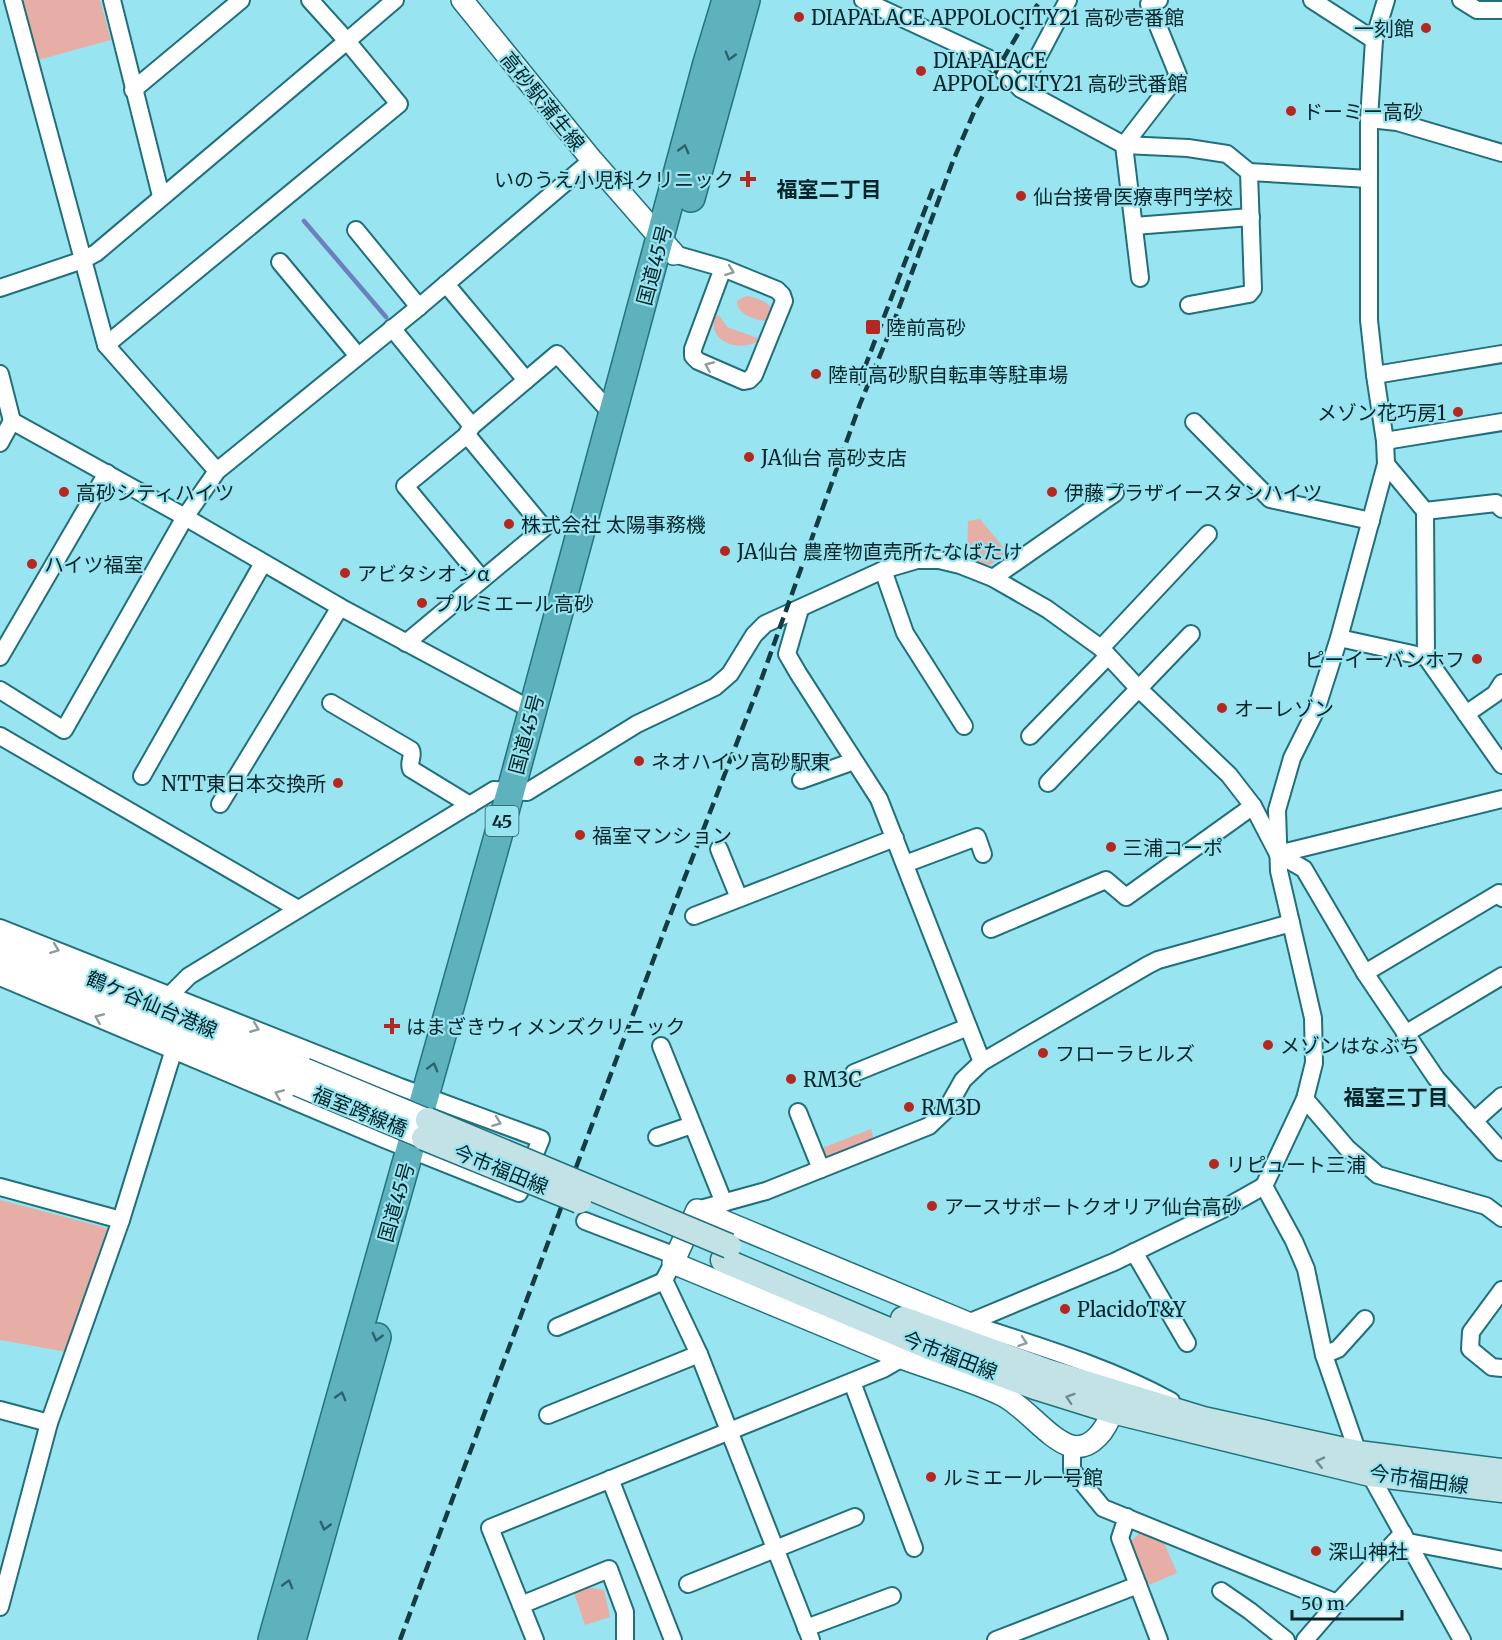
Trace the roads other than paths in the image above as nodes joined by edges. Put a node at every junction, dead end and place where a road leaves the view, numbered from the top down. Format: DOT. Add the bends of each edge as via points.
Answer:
graph roads {
  1 [pos="13,0"];
  2 [pos="112,0"];
  3 [pos="241,0"];
  4 [pos="310,0"];
  5 [pos="394,0"];
  6 [pos="462,0"];
  7 [pos="726,0"];
  8 [pos="746,0"];
  9 [pos="863,0"];
  10 [pos="1068,0"];
  11 [pos="1159,0"];
  12 [pos="1312,0"];
  13 [pos="1386,0"];
  14 [pos="1461,0"];
  15 [pos="1502,10"];
  16 [pos="1374,40"];
  17 [pos="346,41"];
  18 [pos="1021,89"];
  19 [pos="133,90"];
  20 [pos="1369,119"];
  21 [pos="1124,145"];
  22 [pos="1502,153"];
  23 [pos="592,160"];
  24 [pos="1250,172"];
  25 [pos="1370,179"];
  26 [pos="161,196"];
  27 [pos="1251,217"];
  28 [pos="1134,226"];
  29 [pos="356,230"];
  30 [pos="667,247"];
  31 [pos="83,260"];
  32 [pos="280,262"];
  33 [pos="723,268"];
  34 [pos="1140,278"];
  35 [pos="446,284"];
  36 [pos="0,288"];
  37 [pos="1189,305"];
  38 [pos="419,307"];
  39 [pos="392,327"];
  40 [pos="106,345"];
  41 [pos="1502,354"];
  42 [pos="358,356"];
  43 [pos="0,374"];
  44 [pos="1374,375"];
  45 [pos="526,380"];
  46 [pos="613,415"];
  47 [pos="12,422"];
  48 [pos="1194,422"];
  49 [pos="1502,422"];
  50 [pos="470,430"];
  51 [pos="1385,441"];
  52 [pos="0,443"];
  53 [pos="1386,464"];
  54 [pos="217,471"];
  55 [pos="107,473"];
  56 [pos="1115,493"];
  57 [pos="1502,509"];
  58 [pos="1425,511"];
  59 [pos="185,517"];
  60 [pos="1371,521"];
  61 [pos="1208,534"];
  62 [pos="263,562"];
  63 [pos="883,570"];
  64 [pos="993,578"];
  65 [pos="482,579"];
  66 [pos="340,607"];
  67 [pos="801,609"];
  68 [pos="1191,634"];
  69 [pos="1339,639"];
  70 [pos="406,642"];
  71 [pos="1104,652"];
  72 [pos="0,657"];
  73 [pos="1426,657"];
  74 [pos="1502,683"];
  75 [pos="1139,689"];
  76 [pos="0,690"];
  77 [pos="332,703"];
  78 [pos="532,710"];
  79 [pos="1466,714"];
  80 [pos="964,726"];
  81 [pos="0,736"];
  82 [pos="1030,736"];
  83 [pos="854,761"];
  84 [pos="1502,765"];
  85 [pos="142,776"];
  86 [pos="801,780"];
  87 [pos="1048,783"];
  88 [pos="519,791"];
  89 [pos="1502,799"];
  90 [pos="220,804"];
  91 [pos="470,805"];
  92 [pos="1253,806"];
  93 [pos="895,838"];
  94 [pos="719,849"];
  95 [pos="983,854"];
  96 [pos="1278,854"];
  97 [pos="905,864"];
  98 [pos="739,898"];
  99 [pos="1502,898"];
  100 [pos="298,909"];
  101 [pos="694,916"];
  102 [pos="1291,923"];
  103 [pos="0,928"];
  104 [pos="991,929"];
  105 [pos="0,940"];
  106 [pos="0,959"];
  107 [pos="1365,973"];
  108 [pos="1502,976"];
  109 [pos="0,977"];
  110 [pos="171,994"];
  111 [pos="968,1027"];
  112 [pos="1405,1034"];
  113 [pos="661,1046"];
  114 [pos="174,1049"];
  115 [pos="982,1062"];
  116 [pos="854,1073"];
  117 [pos="301,1077"];
  118 [pos="1502,1096"];
  119 [pos="1305,1099"];
  120 [pos="798,1112"];
  121 [pos="1474,1121"];
  122 [pos="692,1125"];
  123 [pos="426,1127"];
  124 [pos="657,1137"];
  125 [pos="1502,1152"];
  126 [pos="821,1169"];
  127 [pos="1264,1186"];
  128 [pos="0,1187"];
  129 [pos="724,1203"];
  130 [pos="697,1210"];
  131 [pos="1502,1218"];
  132 [pos="121,1220"];
  133 [pos="585,1221"];
  134 [pos="1134,1252"];
  135 [pos="726,1253"];
  136 [pos="671,1266"];
  137 [pos="1502,1290"];
  138 [pos="1365,1319"];
  139 [pos="968,1323"];
  140 [pos="557,1327"];
  141 [pos="1186,1343"];
  142 [pos="699,1354"];
  143 [pos="1324,1355"];
  144 [pos="902,1358"];
  145 [pos="1502,1368"];
  146 [pos="852,1382"];
  147 [pos="0,1410"];
  148 [pos="1112,1412"];
  149 [pos="548,1415"];
  150 [pos="1203,1419"];
  151 [pos="49,1423"];
  152 [pos="729,1431"];
  153 [pos="1072,1446"];
  154 [pos="1364,1463"];
  155 [pos="1502,1471"];
  156 [pos="610,1479"];
  157 [pos="1502,1490"];
  158 [pos="855,1517"];
  159 [pos="1127,1517"];
  160 [pos="1406,1537"];
  161 [pos="914,1548"];
  162 [pos="775,1549"];
  163 [pos="1502,1560"];
  164 [pos="688,1584"];
  165 [pos="1138,1585"];
  166 [pos="1221,1591"];
  167 [pos="892,1596"];
  168 [pos="1337,1603"];
  169 [pos="521,1605"];
  170 [pos="0,1607"];
  171 [pos="808,1634"];
  172 [pos="272,1640"];
  173 [pos="292,1640"];
  174 [pos="535,1640"];
  175 [pos="625,1640"];
  176 [pos="673,1640"];
  177 [pos="996,1640"];
  178 [pos="1159,1640"];
  179 [pos="1286,1640"];
  180 [pos="1305,1640"];
  181 [pos="1462,1640"];
  1 -- 31 [label="street"];
  2 -- 19 [label="street"];
  3 -- 19 [label="street"];
  4 -- 17 [label="street"];
  5 -- 17 [label="street"];
  6 -- 23 [label="street, 高砂駅蒲生線"];
  30 -- 7 [label="highway, 国道45号 / 45, one-way" via="707,63"];
  8 -- 30 [label="highway, 国道45号 / 45, one-way"];
  9 -- 18 [label="street" via="992,60"];
  10 -- 18 [label="street"];
  11 -- 21 [label="street" via="1149,4 1178,75"];
  12 -- 16 [label="street"];
  13 -- 16 [label="street"];
  14 -- 15 [label="street" via="1477,10"];
  16 -- 20 [label="street"];
  17 -- 26 [label="street"];
  17 -- 40 [label="street" via="399,104"];
  18 -- 21 [label="street"];
  19 -- 26 [label="street"];
  20 -- 22 [label="street" via="1397,122"];
  20 -- 25 [label="street"];
  21 -- 24 [label="street" via="1227,154"];
  21 -- 28 [label="street"];
  23 -- 30 [label="street, 高砂駅蒲生線"];
  23 -- 35 [label="street"];
  24 -- 25 [label="street"];
  24 -- 27 [label="street"];
  25 -- 44 [label="street" via="1369,320"];
  26 -- 31 [label="street"];
  27 -- 28 [label="street"];
  27 -- 37 [label="street" via="1253,289 1249,294"];
  28 -- 34 [label="street"];
  29 -- 38 [label="street"];
  30 -- 33 [label="street"];
  30 -- 46 [label="highway, 国道45号 / 45"];
  30 -- 88 [label="highway, 国道45号 / 45"];
  31 -- 36 [label="street"];
  31 -- 40 [label="street"];
  32 -- 42 [label="street"];
  33 -- 33 [label="street, one-way" via="777,290 784,302 749,380 693,356"];
  35 -- 38 [label="street"];
  35 -- 45 [label="street"];
  38 -- 39 [label="street"];
  39 -- 42 [label="street"];
  39 -- 50 [label="street"];
  40 -- 54 [label="street"];
  41 -- 44 [label="street"];
  42 -- 54 [label="street"];
  43 -- 47 [label="street"];
  44 -- 51 [label="street"];
  45 -- 46 [label="street" via="557,354"];
  45 -- 50 [label="street"];
  46 -- 78 [label="highway, 国道45号 / 45"];
  47 -- 52 [label="street"];
  47 -- 55 [label="street"];
  48 -- 60 [label="street" via="1270,499"];
  49 -- 51 [label="street"];
  50 -- 65 [label="street" via="544,528"];
  50 -- 65 [label="street" via="405,486"];
  51 -- 53 [label="street"];
  53 -- 58 [label="street"];
  53 -- 60 [label="street"];
  54 -- 59 [label="street"];
  55 -- 59 [label="street"];
  55 -- 72 [label="street"];
  56 -- 64 [label="street"];
  57 -- 58 [label="street" via="1496,503"];
  58 -- 73 [label="street"];
  59 -- 62 [label="street"];
  59 -- 76 [label="street" via="64,729"];
  60 -- 69 [label="street"];
  61 -- 71 [label="street"];
  62 -- 66 [label="street"];
  62 -- 85 [label="street"];
  63 -- 64 [label="street" via="939,560"];
  63 -- 67 [label="street"];
  63 -- 80 [label="street" via="905,633"];
  64 -- 71 [label="street" via="1047,609"];
  65 -- 70 [label="street"];
  66 -- 70 [label="street"];
  66 -- 90 [label="street"];
  67 -- 83 [label="street" via="787,654"];
  67 -- 88 [label="street" via="765,624 730,674 715,687 637,724"];
  68 -- 75 [label="street"];
  69 -- 73 [label="street"];
  69 -- 96 [label="street" via="1316,710 1292,758 1277,810"];
  70 -- 78 [label="street"];
  71 -- 75 [label="street"];
  71 -- 82 [label="street"];
  73 -- 79 [label="street"];
  74 -- 79 [label="street" via="1495,694"];
  75 -- 87 [label="street"];
  75 -- 92 [label="street" via="1229,775"];
  77 -- 91 [label="street" via="411,750 411,769"];
  78 -- 88 [label="highway, 国道45号 / 45"];
  79 -- 84 [label="street"];
  81 -- 100 [label="street"];
  83 -- 86 [label="street"];
  83 -- 93 [label="street" via="879,799"];
  88 -- 91 [label="street" via="494,790"];
  88 -- 123 [label="highway, 国道45号 / 45"];
  89 -- 96 [label="street"];
  91 -- 100 [label="street"];
  92 -- 96 [label="street"];
  92 -- 104 [label="street" via="1126,897 1106,880"];
  93 -- 97 [label="street"];
  93 -- 98 [label="street"];
  94 -- 98 [label="street"];
  95 -- 97 [label="street" via="977,837"];
  96 -- 102 [label="street"];
  96 -- 107 [label="street" via="1304,869"];
  97 -- 111 [label="street"];
  98 -- 101 [label="street"];
  99 -- 107 [label="street" via="1499,893"];
  100 -- 110 [label="street" via="189,976"];
  102 -- 115 [label="street" via="1158,960"];
  102 -- 119 [label="street" via="1313,1018 1314,1063"];
  103 -- 110 [label="street, one-way"];
  105 -- 117 [label="street, 鶴ケ谷仙台港線"];
  106 -- 117 [label="street, 鶴ケ谷仙台港線"];
  107 -- 112 [label="street"];
  108 -- 112 [label="street"];
  114 -- 109 [label="street, one-way"];
  110 -- 123 [label="street, one-way"];
  111 -- 115 [label="street"];
  111 -- 116 [label="street"];
  112 -- 121 [label="street" via="1436,1078"];
  113 -- 122 [label="street"];
  123 -- 114 [label="street, one-way"];
  114 -- 132 [label="street"];
  115 -- 126 [label="street" via="963,1080 946,1110 929,1126"];
  117 -- 123 [label="street, 福室跨線橋, bridge"];
  118 -- 121 [label="street"];
  119 -- 127 [label="street"];
  119 -- 131 [label="street" via="1347,1148 1378,1175 1486,1206"];
  120 -- 126 [label="street"];
  121 -- 125 [label="street"];
  122 -- 124 [label="street"];
  122 -- 129 [label="street"];
  123 -- 123 [label="street, one-way" via="542,1139 519,1193"];
  123 -- 135 [label="main road, 今市福田線, bridge"];
  172 -- 123 [label="highway, 国道45号 / 45, one-way"];
  123 -- 173 [label="highway, 国道45号 / 45, one-way"];
  126 -- 129 [label="street"];
  127 -- 134 [label="street"];
  127 -- 143 [label="street" via="1306,1269"];
  128 -- 132 [label="street"];
  129 -- 130 [label="street"];
  130 -- 136 [label="street"];
  130 -- 139 [label="street"];
  132 -- 151 [label="street"];
  133 -- 136 [label="street"];
  134 -- 139 [label="street"];
  134 -- 141 [label="street"];
  148 -- 135 [label="main road, 今市福田線, one-way" via="929,1347"];
  135 -- 150 [label="main road, 今市福田線" via="1049,1372"];
  136 -- 140 [label="street"];
  136 -- 142 [label="street"];
  136 -- 144 [label="street"];
  137 -- 145 [label="street" via="1472,1332 1470,1348 1492,1367"];
  138 -- 143 [label="street" via="1338,1349"];
  139 -- 150 [label="street, one-way" via="1104,1369"];
  142 -- 149 [label="street"];
  142 -- 152 [label="street"];
  143 -- 154 [label="street"];
  144 -- 146 [label="street"];
  144 -- 153 [label="street" via="1002,1395"];
  146 -- 152 [label="street"];
  146 -- 161 [label="street"];
  147 -- 151 [label="street"];
  148 -- 153 [label="street" via="1097,1439"];
  154 -- 148 [label="main road, 今市福田線, one-way"];
  150 -- 154 [label="main road, 今市福田線"];
  151 -- 170 [label="street"];
  152 -- 156 [label="street"];
  152 -- 162 [label="street"];
  153 -- 159 [label="street" via="1072,1470 1103,1508"];
  154 -- 155 [label="main road, 今市福田線"];
  154 -- 157 [label="main road, 今市福田線"];
  154 -- 160 [label="street"];
  156 -- 169 [label="street" via="490,1528"];
  156 -- 176 [label="street"];
  158 -- 162 [label="street"];
  159 -- 165 [label="street" via="1120,1538"];
  159 -- 168 [label="street"];
  160 -- 163 [label="street"];
  160 -- 168 [label="street"];
  160 -- 181 [label="street"];
  162 -- 164 [label="street"];
  162 -- 171 [label="street"];
  165 -- 177 [label="street"];
  165 -- 178 [label="street"];
  166 -- 179 [label="street"];
  167 -- 171 [label="street"];
  168 -- 180 [label="street"];
  169 -- 174 [label="street"];
  169 -- 175 [label="street" via="609,1569 625,1612"];
}
